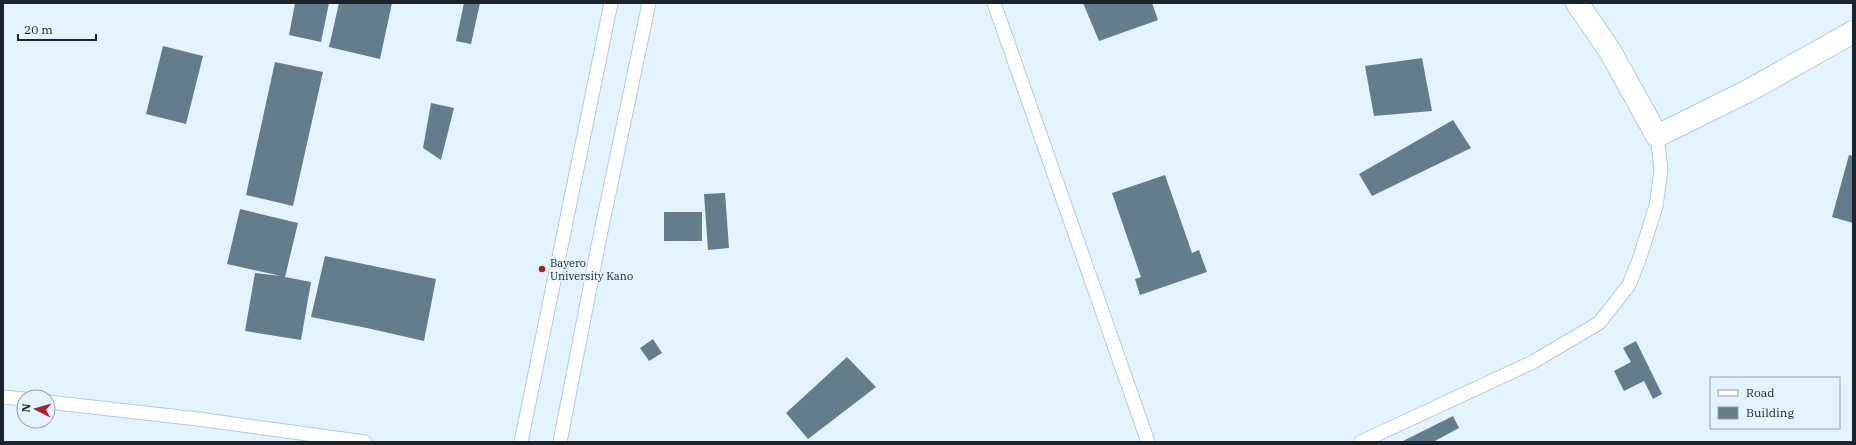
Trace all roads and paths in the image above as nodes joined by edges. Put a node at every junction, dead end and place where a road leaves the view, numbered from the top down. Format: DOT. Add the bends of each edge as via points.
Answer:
graph roads {
  1 [pos="611,3"];
  2 [pos="649,3"];
  3 [pos="994,3"];
  4 [pos="1577,3"];
  5 [pos="1853,32"];
  6 [pos="1657,136"];
  7 [pos="3,397"];
  8 [pos="16,398"];
  9 [pos="56,403"];
  10 [pos="365,442"];
  11 [pos="521,442"];
  12 [pos="560,442"];
  13 [pos="1148,442"];
  14 [pos="1361,442"];
  1 -- 11 [label="lane"];
  2 -- 12 [label="lane"];
  3 -- 13 [label="lane"];
  4 -- 6 [label="street" via="1610,51"];
  5 -- 6 [label="street" via="1748,91"];
  6 -- 14 [label="lane" via="1661,170 1656,206 1629,285 1599,323 1533,362"];
  7 -- 8 [label="lane"];
  9 -- 10 [label="lane"];
}
